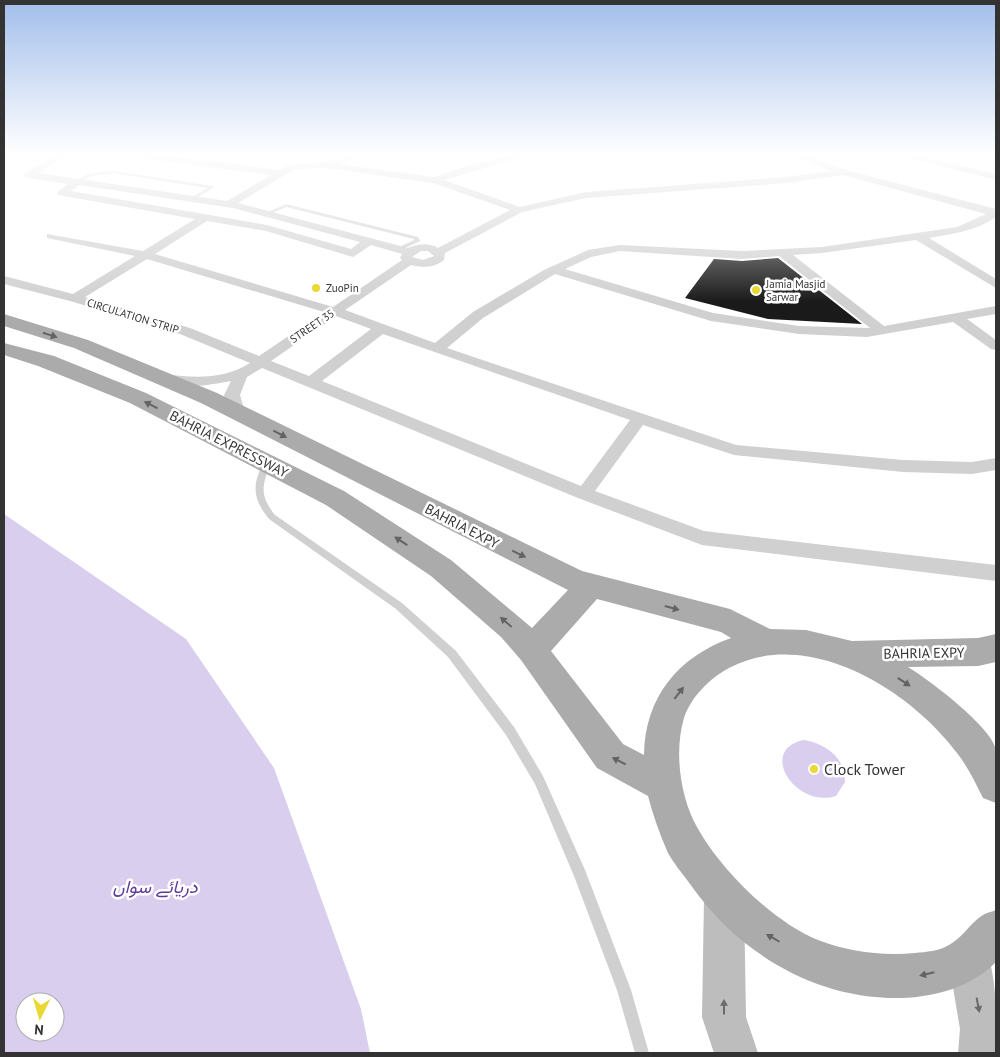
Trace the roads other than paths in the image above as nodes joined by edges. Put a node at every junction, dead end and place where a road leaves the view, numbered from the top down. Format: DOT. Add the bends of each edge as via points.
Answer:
graph roads {
  1 [pos="124,203"];
  2 [pos="224,203"];
  3 [pos="500,203"];
  4 [pos="549,203"];
  5 [pos="963,203"];
  6 [pos="229,204"];
  7 [pos="519,210"];
  8 [pos="996,212"];
  9 [pos="268,213"];
  10 [pos="206,217"];
  11 [pos="51,236"];
  12 [pos="918,236"];
  13 [pos="369,241"];
  14 [pos="439,252"];
  15 [pos="781,252"];
  16 [pos="406,254"];
  17 [pos="147,255"];
  18 [pos="554,270"];
  19 [pos="4,280"];
  20 [pos="996,284"];
  21 [pos="75,298"];
  22 [pos="996,310"];
  23 [pos="334,312"];
  24 [pos="955,317"];
  25 [pos="4,320"];
  26 [pos="382,328"];
  27 [pos="881,330"];
  28 [pos="996,346"];
  29 [pos="4,349"];
  30 [pos="437,349"];
  31 [pos="260,361"];
  32 [pos="241,375"];
  33 [pos="168,380"];
  34 [pos="311,382"];
  35 [pos="236,412"];
  36 [pos="639,418"];
  37 [pos="266,463"];
  38 [pos="996,464"];
  39 [pos="584,494"];
  40 [pos="996,573"];
  41 [pos="590,587"];
  42 [pos="766,642"];
  43 [pos="996,648"];
  44 [pos="532,650"];
  45 [pos="851,654"];
  46 [pos="662,783"];
  47 [pos="996,785"];
  48 [pos="724,898"];
  49 [pos="982,944"];
  50 [pos="642,1053"];
  51 [pos="736,1053"];
  52 [pos="980,1053"];
  1 -- 10 [label="street"];
  2 -- 6 [label="street"];
  3 -- 7 [label="street"];
  4 -- 7 [label="street"];
  5 -- 8 [label="street"];
  6 -- 9 [label="street"];
  7 -- 14 [label="street"];
  8 -- 12 [label="street" via="959,230"];
  9 -- 13 [label="street"];
  9 -- 16 [label="lane" via="286,205 416,238"];
  10 -- 13 [label="street" via="267,228 353,252"];
  10 -- 17 [label="street"];
  11 -- 17 [label="street"];
  12 -- 15 [label="street" via="822,250"];
  12 -- 20 [label="street"];
  13 -- 16 [label="street"];
  14 -- 16 [label="street" via="439,259 419,264"];
  15 -- 18 [label="street" via="742,255 620,248 588,254"];
  15 -- 27 [label="street"];
  16 -- 23 [label="street, STREET 35"];
  17 -- 21 [label="street"];
  17 -- 23 [label="street"];
  18 -- 27 [label="street" via="711,317 799,330"];
  18 -- 30 [label="street" via="478,315"];
  19 -- 21 [label="street, CIRCULATION STRIP"];
  21 -- 31 [label="street, CIRCULATION STRIP" via="185,332"];
  22 -- 24 [label="street"];
  23 -- 26 [label="street"];
  23 -- 31 [label="street, STREET 35"];
  24 -- 27 [label="street"];
  24 -- 28 [label="street"];
  25 -- 33 [label="main road, one-way" via="81,344"];
  26 -- 30 [label="street"];
  26 -- 34 [label="street"];
  37 -- 29 [label="main road, BAHRIA EXPRESSWAY, one-way" via="138,398 46,361"];
  30 -- 36 [label="street"];
  31 -- 32 [label="street, STREET 35"];
  31 -- 34 [label="street, CIRCULATION STRIP"];
  32 -- 33 [label="street" via="200,382"];
  32 -- 35 [label="street" via="232,395"];
  33 -- 35 [label="main road, BAHRIA EXPY"];
  34 -- 39 [label="street, CIRCULATION STRIP"];
  35 -- 41 [label="main road, BAHRIA EXPY, one-way"];
  36 -- 38 [label="street" via="734,450 903,466 972,468"];
  36 -- 39 [label="street"];
  44 -- 37 [label="main road, BAHRIA EXPRESSWAY, one-way" via="512,628 441,568 335,498"];
  37 -- 50 [label="lane" via="258,485 260,503 272,517 399,606 452,654 510,731 539,780 580,875 624,990"];
  39 -- 40 [label="street, CIRCULATION STRIP" via="702,538"];
  41 -- 42 [label="main road, BAHRIA EXPY, one-way" via="730,622"];
  41 -- 44 [label="main road"];
  42 -- 45 [label="main road" via="794,642"];
  46 -- 42 [label="main road, one-way" via="662,738 674,700 696,671 728,652"];
  43 -- 45 [label="main road, BAHRIA EXPY" via="978,652"];
  46 -- 44 [label="main road, one-way" via="610,756"];
  45 -- 47 [label="main road, one-way" via="904,680 952,720 990,770"];
  46 -- 48 [label="main road" via="682,841"];
  49 -- 48 [label="main road, one-way" via="926,976 874,977 820,963 768,936"];
  51 -- 48 [label="street, one-way" via="724,1017"];
  49 -- 52 [label="street, one-way"];
}
